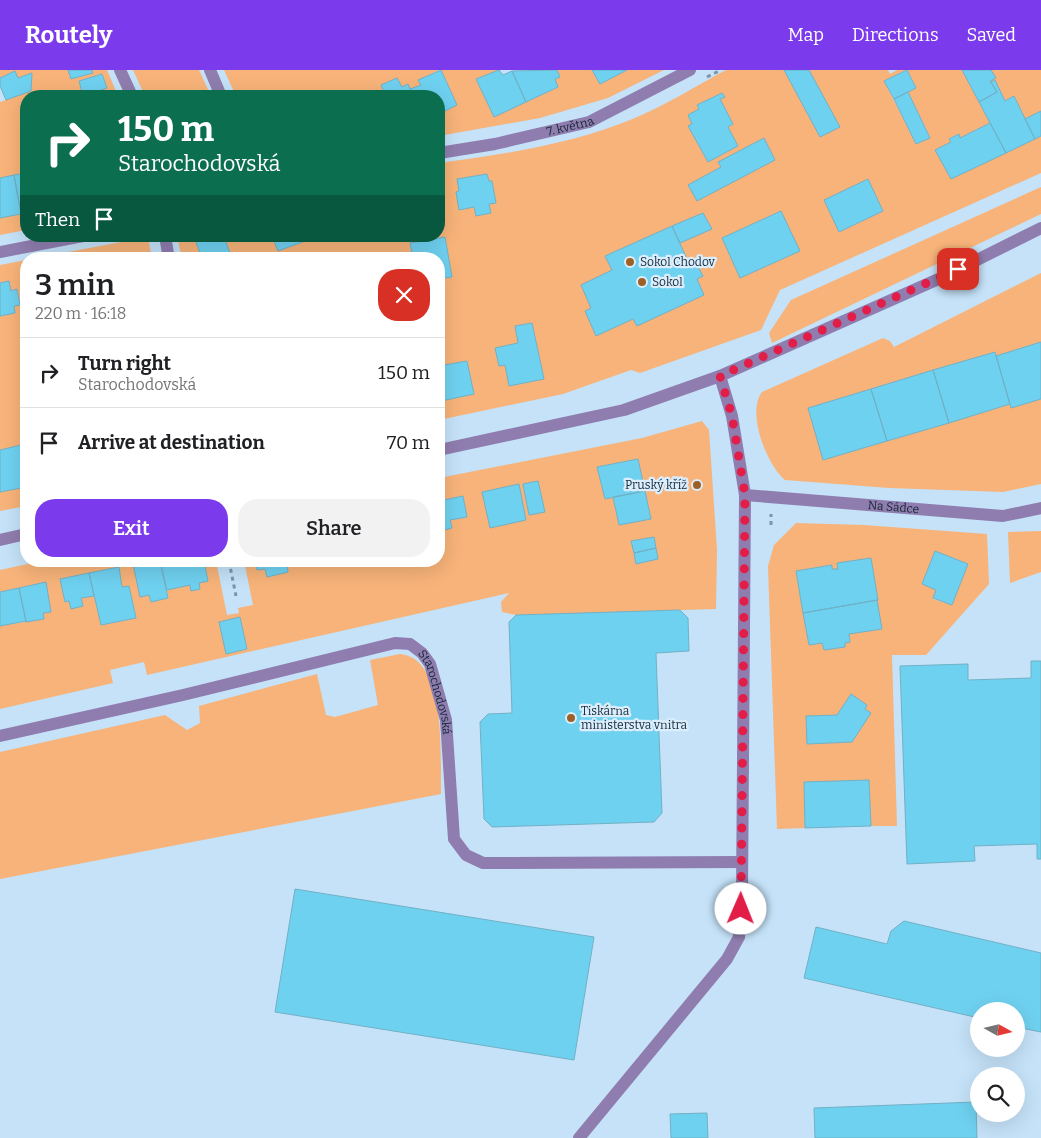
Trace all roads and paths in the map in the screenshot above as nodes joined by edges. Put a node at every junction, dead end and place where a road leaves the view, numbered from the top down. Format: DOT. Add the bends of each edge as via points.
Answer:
graph roads {
  1 [pos="120,70"];
  2 [pos="210,70"];
  3 [pos="690,70"];
  4 [pos="129,90"];
  5 [pos="218,90"];
  6 [pos="445,152"];
  7 [pos="1041,228"];
  8 [pos="52,242"];
  9 [pos="0,252"];
  10 [pos="720,376"];
  11 [pos="445,449"];
  12 [pos="745,495"];
  13 [pos="1041,508"];
  14 [pos="20,535"];
  15 [pos="0,540"];
  16 [pos="230,567"];
  17 [pos="236,596"];
  18 [pos="0,736"];
  19 [pos="742,862"];
  20 [pos="579,1138"];
  1 -- 4 [label="street"];
  2 -- 5 [label="street"];
  3 -- 6 [label="street, 7. května" via="589,122"];
  7 -- 10 [label="street" via="943,277"];
  8 -- 9 [label="street"];
  10 -- 11 [label="street" via="624,410"];
  10 -- 12 [label="street" via="732,416"];
  12 -- 13 [label="street, Na Sádce" via="1003,516"];
  12 -- 19 [label="street"];
  14 -- 15 [label="street"];
  16 -- 17 [label="path"];
  18 -- 19 [label="street, Starochodovská" via="183,696 395,643 410,644 430,664 446,720 454,839 466,855 483,862"];
  19 -- 20 [label="street" via="739,937 727,959"];
}
